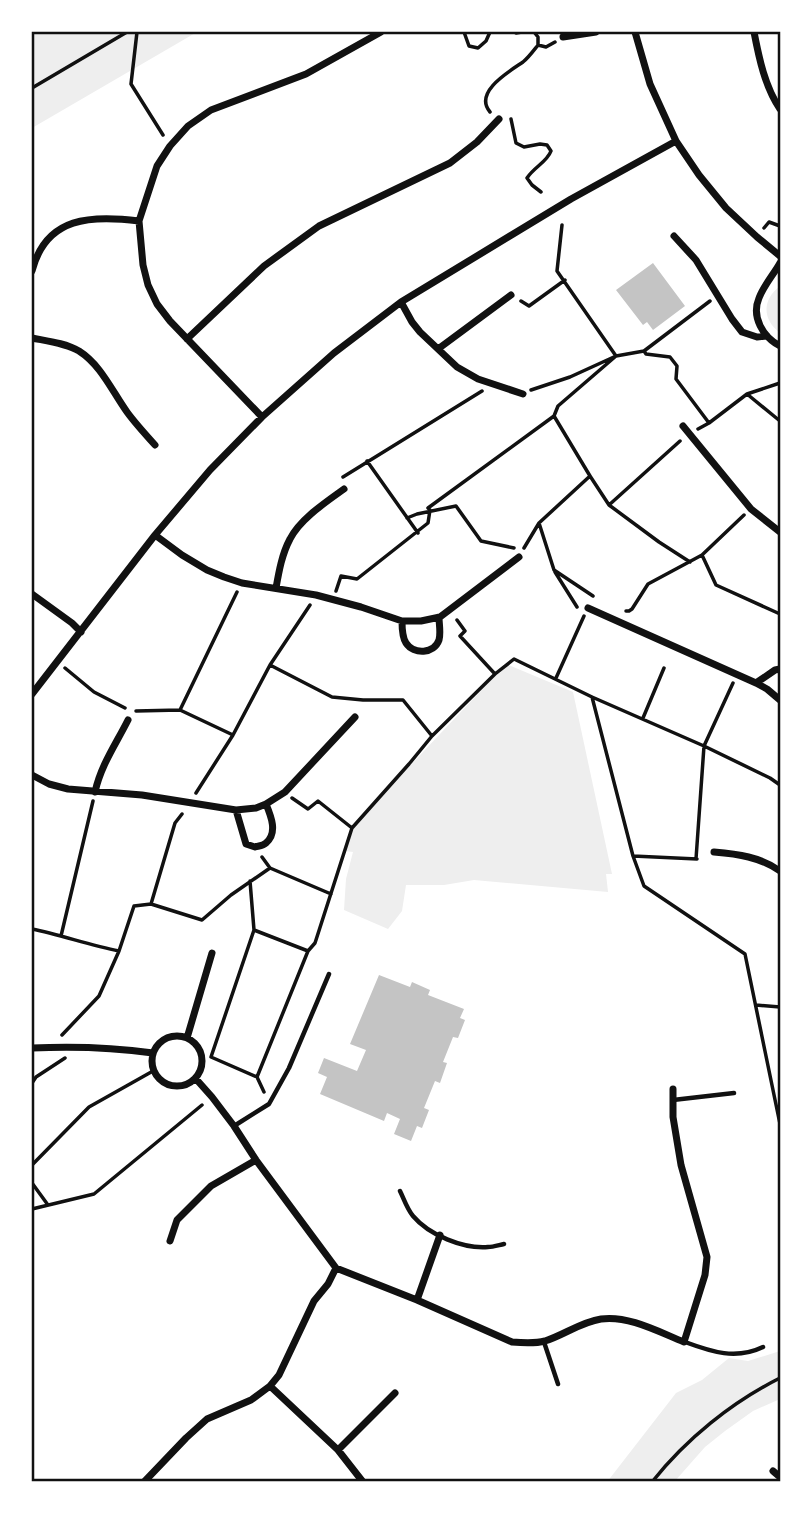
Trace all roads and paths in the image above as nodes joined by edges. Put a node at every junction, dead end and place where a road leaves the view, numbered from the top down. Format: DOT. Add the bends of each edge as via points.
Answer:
graph roads {
  1 [pos="127,32"];
  2 [pos="137,32"];
  3 [pos="382,32"];
  4 [pos="464,32"];
  5 [pos="490,32"];
  6 [pos="516,32"];
  7 [pos="523,32"];
  8 [pos="534,32"];
  9 [pos="596,32"];
  10 [pos="635,32"];
  11 [pos="754,32"];
  12 [pos="563,37"];
  13 [pos="538,44"];
  14 [pos="32,88"];
  15 [pos="780,109"];
  16 [pos="499,119"];
  17 [pos="676,141"];
  18 [pos="170,146"];
  19 [pos="541,192"];
  20 [pos="139,221"];
  21 [pos="562,225"];
  22 [pos="780,226"];
  23 [pos="763,230"];
  24 [pos="674,236"];
  25 [pos="780,256"];
  26 [pos="780,263"];
  27 [pos="32,271"];
  28 [pos="565,280"];
  29 [pos="511,295"];
  30 [pos="718,296"];
  31 [pos="401,302"];
  32 [pos="767,336"];
  33 [pos="32,338"];
  34 [pos="187,339"];
  35 [pos="780,346"];
  36 [pos="438,349"];
  37 [pos="644,351"];
  38 [pos="616,356"];
  39 [pos="493,385"];
  40 [pos="523,394"];
  41 [pos="747,394"];
  42 [pos="554,416"];
  43 [pos="262,417"];
  44 [pos="780,421"];
  45 [pos="709,423"];
  46 [pos="683,426"];
  47 [pos="155,445"];
  48 [pos="367,461"];
  49 [pos="590,477"];
  50 [pos="344,489"];
  51 [pos="751,509"];
  52 [pos="430,510"];
  53 [pos="407,517"];
  54 [pos="539,523"];
  55 [pos="780,532"];
  56 [pos="418,533"];
  57 [pos="155,535"];
  58 [pos="514,548"];
  59 [pos="702,555"];
  60 [pos="519,557"];
  61 [pos="690,562"];
  62 [pos="554,570"];
  63 [pos="242,583"];
  64 [pos="276,588"];
  65 [pos="32,594"];
  66 [pos="317,595"];
  67 [pos="334,600"];
  68 [pos="588,608"];
  69 [pos="449,610"];
  70 [pos="624,611"];
  71 [pos="780,614"];
  72 [pos="439,617"];
  73 [pos="584,617"];
  74 [pos="402,621"];
  75 [pos="81,632"];
  76 [pos="58,662"];
  77 [pos="270,665"];
  78 [pos="664,668"];
  79 [pos="780,669"];
  80 [pos="495,674"];
  81 [pos="736,675"];
  82 [pos="556,678"];
  83 [pos="757,683"];
  84 [pos="32,694"];
  85 [pos="592,697"];
  86 [pos="780,699"];
  87 [pos="180,710"];
  88 [pos="355,717"];
  89 [pos="642,719"];
  90 [pos="128,720"];
  91 [pos="233,735"];
  92 [pos="432,736"];
  93 [pos="704,746"];
  94 [pos="32,775"];
  95 [pos="780,785"];
  96 [pos="95,792"];
  97 [pos="285,792"];
  98 [pos="191,802"];
  99 [pos="266,804"];
  100 [pos="236,810"];
  101 [pos="352,828"];
  102 [pos="255,847"];
  103 [pos="713,852"];
  104 [pos="633,856"];
  105 [pos="696,859"];
  106 [pos="270,868"];
  107 [pos="780,871"];
  108 [pos="250,881"];
  109 [pos="331,894"];
  110 [pos="151,904"];
  111 [pos="254,930"];
  112 [pos="32,931"];
  113 [pos="61,936"];
  114 [pos="119,951"];
  115 [pos="308,951"];
  116 [pos="212,953"];
  117 [pos="329,974"];
  118 [pos="756,1005"];
  119 [pos="780,1007"];
  120 [pos="187,1038"];
  121 [pos="84,1046"];
  122 [pos="51,1047"];
  123 [pos="32,1048"];
  124 [pos="153,1053"];
  125 [pos="153,1071"];
  126 [pos="257,1077"];
  127 [pos="196,1079"];
  128 [pos="32,1083"];
  129 [pos="673,1089"];
  130 [pos="734,1093"];
  131 [pos="212,1097"];
  132 [pos="673,1100"];
  133 [pos="270,1104"];
  134 [pos="780,1124"];
  135 [pos="234,1126"];
  136 [pos="256,1160"];
  137 [pos="32,1165"];
  138 [pos="32,1183"];
  139 [pos="400,1191"];
  140 [pos="48,1205"];
  141 [pos="32,1209"];
  142 [pos="440,1235"];
  143 [pos="170,1241"];
  144 [pos="504,1244"];
  145 [pos="336,1268"];
  146 [pos="417,1300"];
  147 [pos="544,1341"];
  148 [pos="684,1342"];
  149 [pos="763,1346"];
  150 [pos="780,1378"];
  151 [pos="558,1384"];
  152 [pos="270,1386"];
  153 [pos="395,1393"];
  154 [pos="338,1450"];
  155 [pos="773,1471"];
  156 [pos="780,1477"];
  157 [pos="144,1482"];
  158 [pos="363,1482"];
  159 [pos="652,1482"];
  1 -- 14 [label="path"];
  2 -- 18 [label="path" via="131,84"];
  3 -- 18 [label="street" via="306,74 211,110"];
  4 -- 5 [label="path" via="470,46 478,48"];
  6 -- 7 [label="path"];
  8 -- 13 [label="path"];
  9 -- 12 [label="street"];
  10 -- 17 [label="street" via="650,84"];
  11 -- 15 [label="street"];
  12 -- 13 [label="path" via="546,47"];
  13 -- 16 [label="path" via="489,92 487,110"];
  16 -- 19 [label="path" via="510,116 516,143 547,145 551,151 527,178"];
  16 -- 34 [label="street" via="450,163 319,226 264,265"];
  17 -- 25 [label="street" via="726,208"];
  17 -- 31 [label="street"];
  18 -- 20 [label="street" via="157,166"];
  20 -- 27 [label="street" via="110,217 80,220 58,229 43,246"];
  20 -- 34 [label="street" via="148,285"];
  21 -- 28 [label="path" via="558,271"];
  22 -- 23 [label="path" via="769,222"];
  24 -- 30 [label="street"];
  26 -- 32 [label="street" via="757,304 757,318"];
  28 -- 29 [label="path" via="529,306"];
  28 -- 38 [label="path"];
  29 -- 36 [label="street"];
  30 -- 32 [label="street" via="742,332"];
  30 -- 37 [label="path"];
  31 -- 36 [label="street" via="412,322"];
  31 -- 43 [label="street"];
  32 -- 35 [label="street"];
  33 -- 47 [label="street" via="61,344 89,358"];
  34 -- 43 [label="street"];
  36 -- 39 [label="street" via="457,367"];
  37 -- 38 [label="path"];
  37 -- 45 [label="path" via="670,357 677,366 676,379"];
  38 -- 40 [label="path"];
  38 -- 42 [label="path" via="558,406"];
  39 -- 40 [label="street"];
  39 -- 48 [label="path"];
  41 -- 44 [label="path"];
  42 -- 49 [label="path"];
  42 -- 52 [label="path"];
  43 -- 57 [label="street"];
  46 -- 51 [label="street"];
  48 -- 50 [label="path" via="343,476"];
  48 -- 53 [label="path"];
  49 -- 54 [label="path"];
  49 -- 61 [label="path" via="609,505"];
  50 -- 64 [label="street" via="316,509 291,537"];
  51 -- 55 [label="street"];
  51 -- 59 [label="path"];
  52 -- 53 [label="path"];
  52 -- 56 [label="path" via="428,523"];
  52 -- 58 [label="path" via="456,506 481,541"];
  53 -- 56 [label="path"];
  54 -- 60 [label="path"];
  54 -- 62 [label="path"];
  56 -- 67 [label="path" via="357,579 341,576"];
  57 -- 63 [label="street" via="207,570"];
  57 -- 75 [label="street"];
  59 -- 61 [label="path"];
  59 -- 71 [label="path" via="716,585"];
  60 -- 69 [label="street"];
  61 -- 70 [label="path" via="648,584 632,609"];
  62 -- 68 [label="path" via="593,596"];
  62 -- 73 [label="path"];
  63 -- 64 [label="street"];
  63 -- 87 [label="path"];
  64 -- 66 [label="street"];
  65 -- 75 [label="street"];
  66 -- 67 [label="street"];
  66 -- 77 [label="path"];
  67 -- 74 [label="street"];
  68 -- 73 [label="path"];
  68 -- 81 [label="street"];
  69 -- 72 [label="street"];
  69 -- 80 [label="path" via="465,631 460,636"];
  72 -- 74 [label="street"];
  72 -- 74 [label="street" via="439,638 427,651 408,646"];
  73 -- 82 [label="path"];
  75 -- 76 [label="street"];
  76 -- 84 [label="street"];
  76 -- 87 [label="path" via="94,692 132,712"];
  77 -- 91 [label="path"];
  77 -- 92 [label="path" via="332,697 403,700"];
  78 -- 89 [label="path"];
  79 -- 83 [label="street"];
  80 -- 82 [label="path" via="514,659"];
  80 -- 92 [label="path"];
  81 -- 83 [label="street"];
  81 -- 93 [label="path"];
  82 -- 85 [label="path"];
  83 -- 86 [label="street"];
  85 -- 89 [label="path"];
  85 -- 104 [label="path"];
  87 -- 91 [label="path"];
  88 -- 97 [label="street"];
  89 -- 93 [label="path"];
  90 -- 96 [label="street" via="105,761"];
  91 -- 98 [label="path"];
  92 -- 101 [label="path"];
  93 -- 95 [label="path"];
  93 -- 105 [label="path"];
  94 -- 96 [label="street" via="58,787"];
  96 -- 98 [label="street"];
  96 -- 113 [label="path"];
  97 -- 99 [label="street"];
  97 -- 101 [label="path" via="307,809 318,801"];
  98 -- 100 [label="street"];
  98 -- 110 [label="path" via="175,823"];
  99 -- 100 [label="street"];
  99 -- 102 [label="street" via="272,833 266,843"];
  100 -- 102 [label="street" via="246,844"];
  101 -- 109 [label="path"];
  102 -- 106 [label="path"];
  103 -- 105 [label="path"];
  103 -- 107 [label="street" via="740,854"];
  104 -- 105 [label="path"];
  104 -- 118 [label="path" via="643,886 745,954"];
  106 -- 108 [label="path"];
  106 -- 109 [label="path"];
  108 -- 110 [label="path" via="202,920"];
  108 -- 111 [label="path"];
  109 -- 115 [label="path"];
  110 -- 114 [label="path" via="134,906"];
  111 -- 115 [label="path"];
  111 -- 126 [label="path" via="211,1058"];
  112 -- 113 [label="path"];
  113 -- 114 [label="path"];
  114 -- 122 [label="path" via="99,996"];
  115 -- 126 [label="path"];
  116 -- 120 [label="street"];
  117 -- 133 [label="lane"];
  118 -- 119 [label="path"];
  118 -- 134 [label="path"];
  120 -- 124 [label="street" via="166,1038"];
  120 -- 127 [label="street" via="202,1056"];
  121 -- 122 [label="street"];
  121 -- 124 [label="street"];
  121 -- 128 [label="path"];
  122 -- 123 [label="street"];
  124 -- 125 [label="street"];
  125 -- 127 [label="street" via="159,1080 177,1087"];
  125 -- 137 [label="path" via="89,1107"];
  126 -- 133 [label="path"];
  127 -- 131 [label="street"];
  129 -- 132 [label="street"];
  130 -- 132 [label="lane"];
  131 -- 135 [label="street"];
  131 -- 140 [label="path" via="94,1194"];
  132 -- 148 [label="street" via="681,1166 707,1257"];
  133 -- 135 [label="lane"];
  135 -- 136 [label="street"];
  136 -- 143 [label="street" via="211,1186 177,1220"];
  136 -- 145 [label="street"];
  138 -- 140 [label="path"];
  139 -- 142 [label="lane" via="411,1213"];
  140 -- 141 [label="path"];
  142 -- 144 [label="lane" via="467,1246"];
  142 -- 146 [label="street"];
  145 -- 146 [label="street"];
  145 -- 152 [label="street" via="314,1301 287,1363"];
  146 -- 147 [label="street" via="512,1342"];
  147 -- 148 [label="street" via="601,1319 618,1319"];
  147 -- 151 [label="lane"];
  148 -- 149 [label="lane" via="738,1355"];
  150 -- 159 [label="path" via="732,1406 671,1458"];
  152 -- 154 [label="street"];
  152 -- 157 [label="street" via="251,1400 207,1419"];
  153 -- 154 [label="street"];
  154 -- 158 [label="street"];
  155 -- 156 [label="street"];
}
